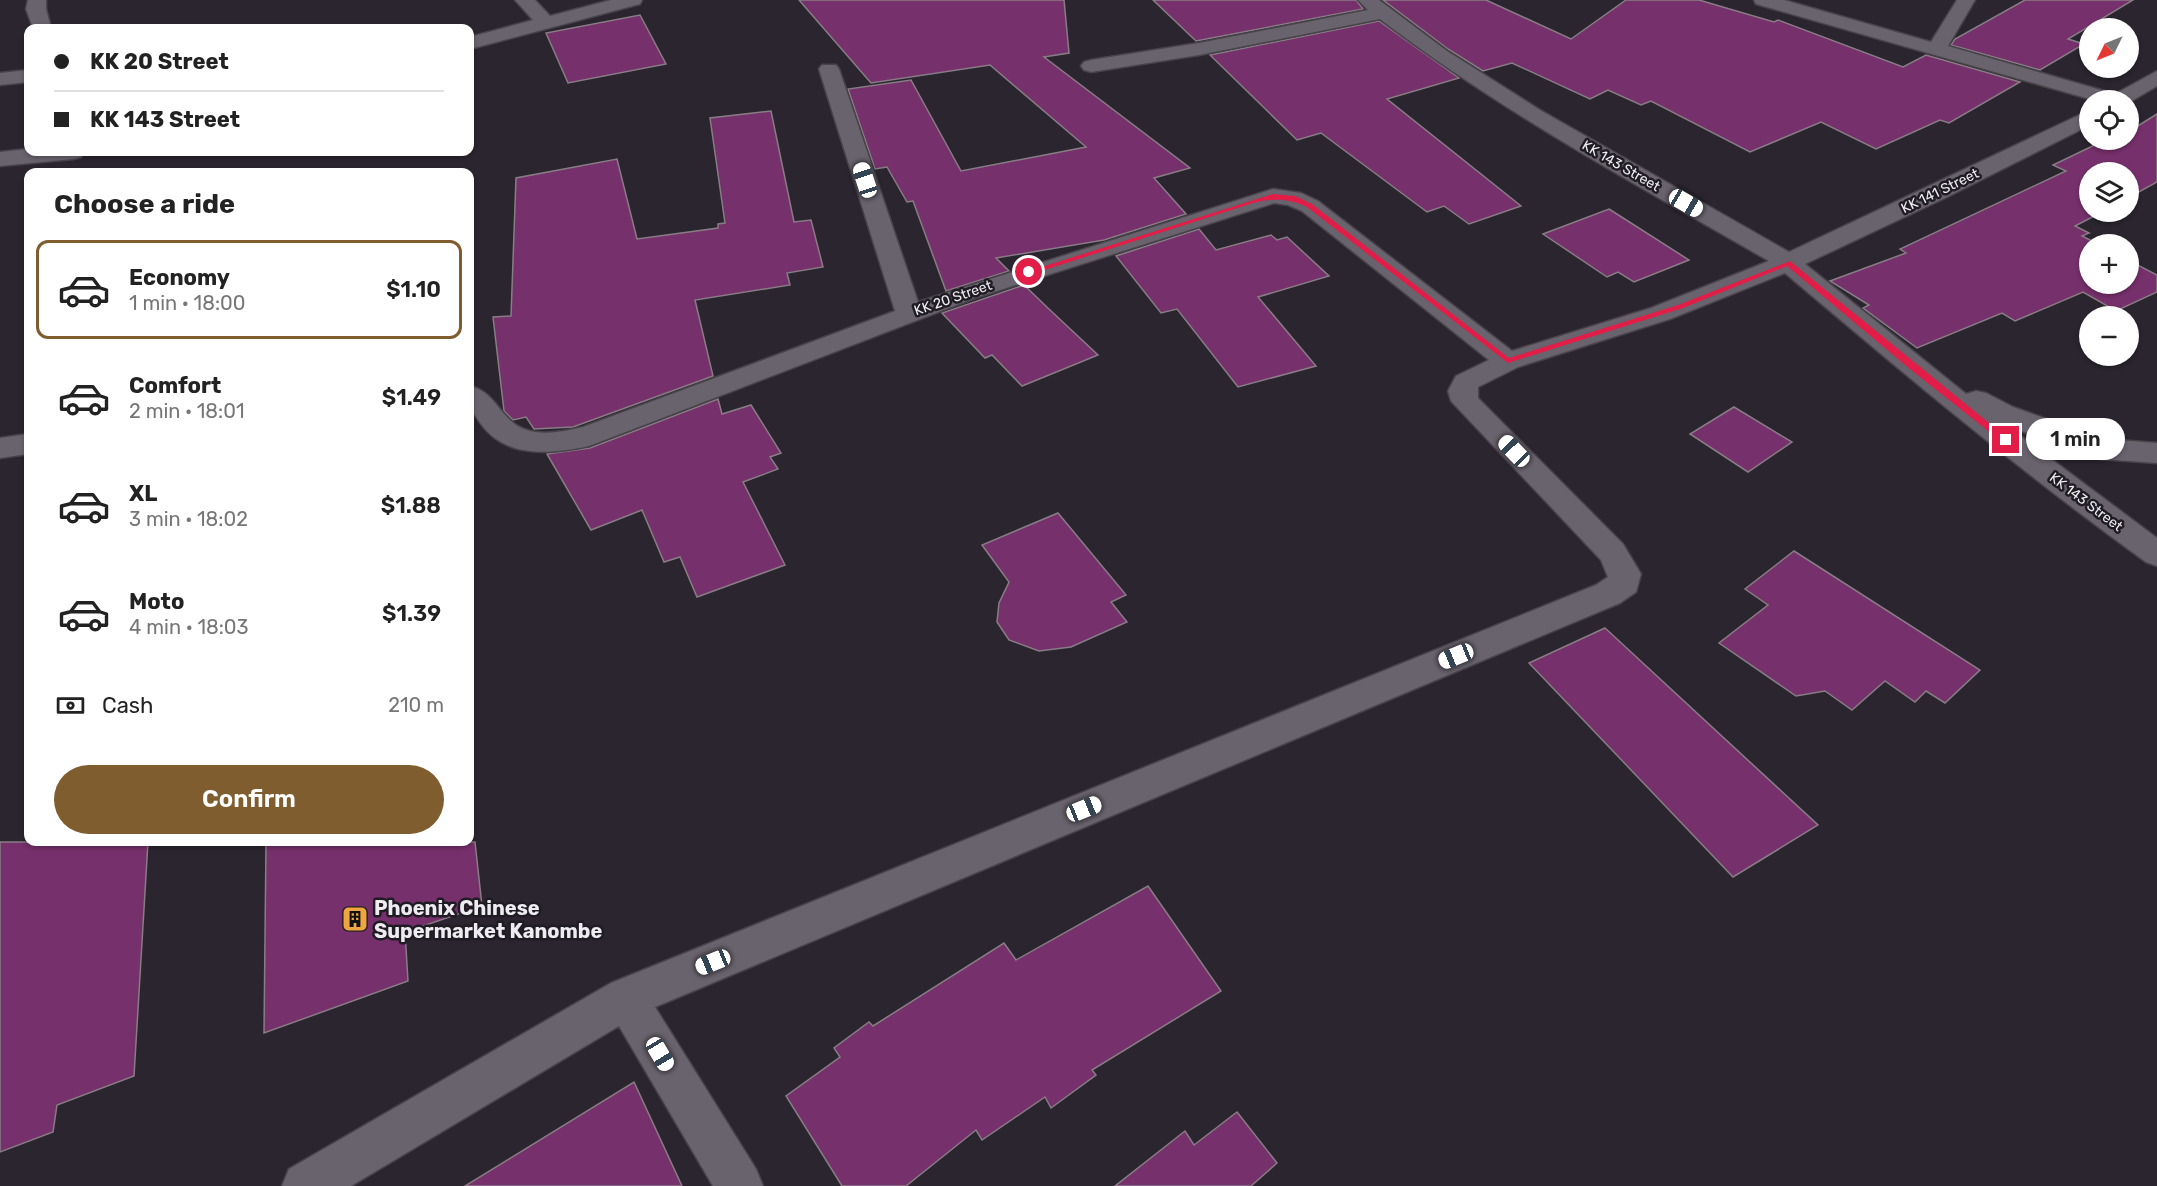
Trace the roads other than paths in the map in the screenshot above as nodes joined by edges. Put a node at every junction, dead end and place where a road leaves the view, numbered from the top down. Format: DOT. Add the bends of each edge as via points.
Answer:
graph roads {
  1 [pos="37,0"];
  2 [pos="524,0"];
  3 [pos="633,0"];
  4 [pos="1763,0"];
  5 [pos="1966,0"];
  6 [pos="1375,7"];
  7 [pos="546,23"];
  8 [pos="41,24"];
  9 [pos="474,42"];
  10 [pos="1936,50"];
  11 [pos="1092,66"];
  12 [pos="829,69"];
  13 [pos="24,76"];
  14 [pos="2157,77"];
  15 [pos="0,79"];
  16 [pos="2079,90"];
  17 [pos="2136,90"];
  18 [pos="2079,122"];
  19 [pos="31,156"];
  20 [pos="0,159"];
  21 [pos="1788,262"];
  22 [pos="909,314"];
  23 [pos="1508,361"];
  24 [pos="1913,367"];
  25 [pos="474,399"];
  26 [pos="24,445"];
  27 [pos="0,448"];
  28 [pos="2157,453"];
  29 [pos="2157,554"];
  30 [pos="626,998"];
  31 [pos="306,1186"];
  32 [pos="739,1186"];
  1 -- 8 [label="street"];
  2 -- 7 [label="street"];
  3 -- 7 [label="street"];
  4 -- 10 [label="street"];
  5 -- 10 [label="street"];
  6 -- 11 [label="street" via="1199,49"];
  6 -- 21 [label="street, KK 143 Street" via="1532,115"];
  7 -- 9 [label="street"];
  10 -- 16 [label="street"];
  12 -- 22 [label="street"];
  13 -- 15 [label="street"];
  14 -- 17 [label="street"];
  18 -- 21 [label="street, KK 141 Street"];
  19 -- 20 [label="street"];
  21 -- 23 [label="street" via="1680,306"];
  21 -- 24 [label="street, KK 143 Street"];
  22 -- 23 [label="street, KK 20 Street" via="1273,196 1293,198 1310,206"];
  22 -- 25 [label="street, KK 20 Street" via="589,436 557,444 525,440 501,429"];
  23 -- 30 [label="street" via="1466,382 1462,391 1465,401 1612,552 1625,574 1624,583 1608,594"];
  24 -- 28 [label="street" via="2003,414 2100,449"];
  24 -- 29 [label="street, KK 143 Street"];
  26 -- 27 [label="street"];
  30 -- 31 [label="street"];
  30 -- 32 [label="street"];
}
